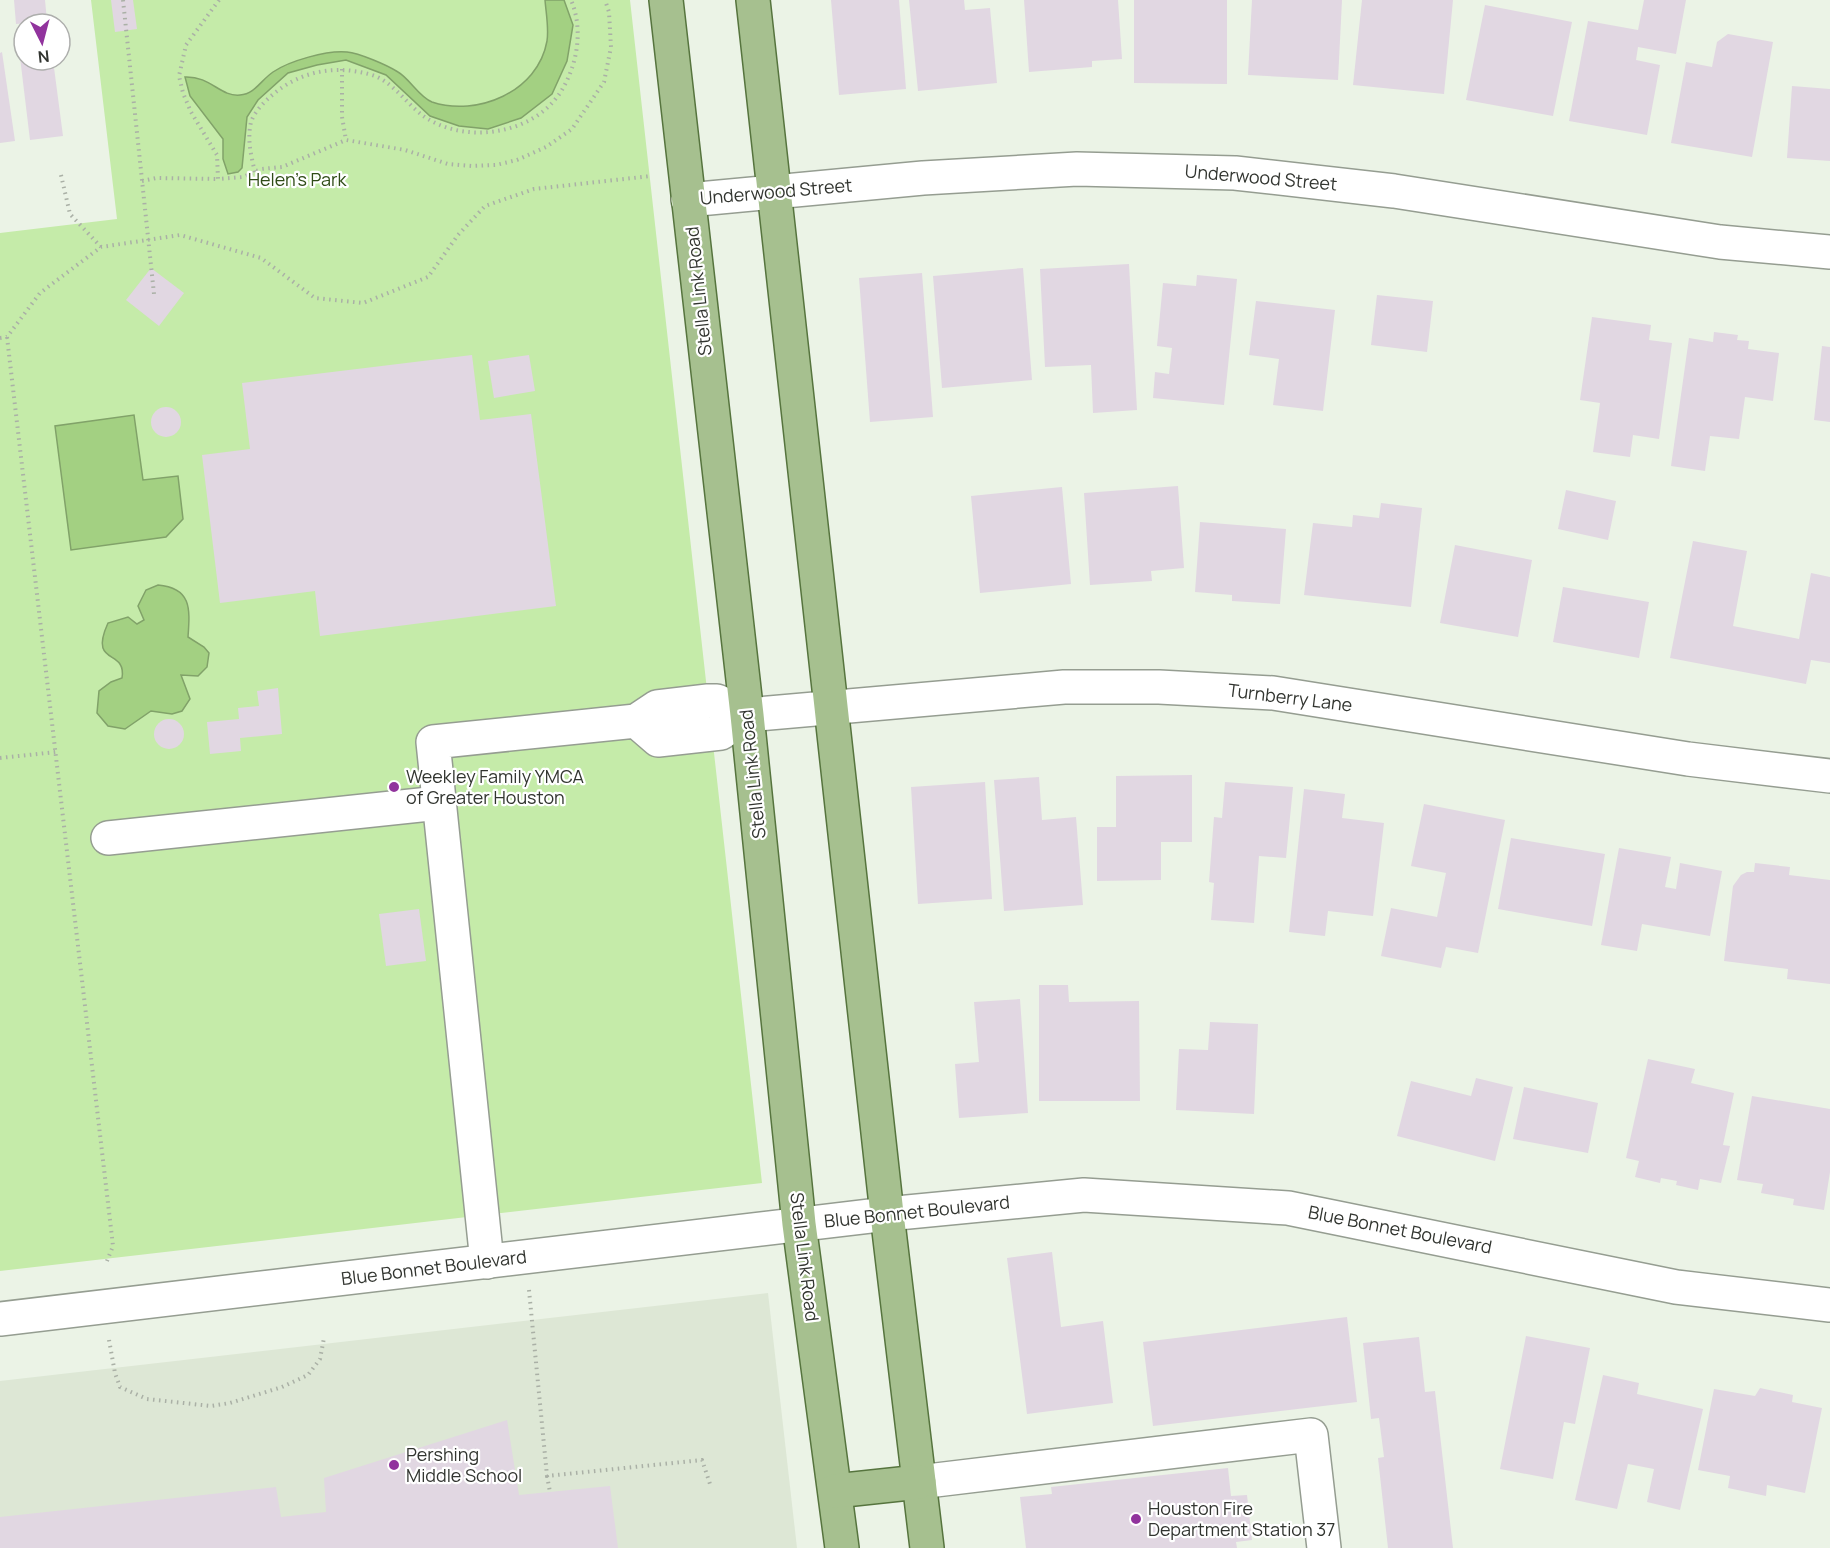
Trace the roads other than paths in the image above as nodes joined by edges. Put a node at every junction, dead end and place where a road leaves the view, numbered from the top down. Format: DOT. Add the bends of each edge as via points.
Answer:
graph roads {
  1 [pos="666,0"];
  2 [pos="753,0"];
  3 [pos="774,192"];
  4 [pos="688,200"];
  5 [pos="1830,252"];
  6 [pos="832,706"];
  7 [pos="747,715"];
  8 [pos="1830,776"];
  9 [pos="439,803"];
  10 [pos="108,838"];
  11 [pos="887,1214"];
  12 [pos="799,1224"];
  13 [pos="488,1262"];
  14 [pos="1830,1305"];
  15 [pos="0,1319"];
  16 [pos="919,1482"];
  17 [pos="835,1491"];
  18 [pos="842,1548"];
  19 [pos="927,1548"];
  20 [pos="1324,1548"];
  1 -- 4 [label="main road, Stella Link Road"];
  2 -- 3 [label="main road"];
  3 -- 4 [label="street, Underwood Street"];
  3 -- 5 [label="street, Underwood Street" via="923,178 1077,170 1235,173 1394,191 1720,242"];
  3 -- 6 [label="main road"];
  4 -- 7 [label="main road, Stella Link Road"];
  6 -- 7 [label="street, Turnberry Lane"];
  6 -- 8 [label="street, Turnberry Lane" via="1064,687 1273,693 1688,759"];
  6 -- 11 [label="main road"];
  7 -- 9 [label="street" via="721,733 658,740 636,721 433,742"];
  7 -- 12 [label="main road, Stella Link Road"];
  9 -- 10 [label="street"];
  9 -- 13 [label="street"];
  11 -- 12 [label="street, Blue Bonnet Boulevard"];
  11 -- 14 [label="street, Blue Bonnet Boulevard" via="1084,1195 1288,1208 1676,1287"];
  11 -- 16 [label="main road"];
  12 -- 13 [label="street, Blue Bonnet Boulevard"];
  12 -- 17 [label="main road, Stella Link Road"];
  13 -- 15 [label="street, Blue Bonnet Boulevard"];
  16 -- 17 [label="main road"];
  16 -- 19 [label="main road"];
  16 -- 20 [label="street" via="1311,1435"];
  17 -- 18 [label="main road, Stella Link Road"];
}
